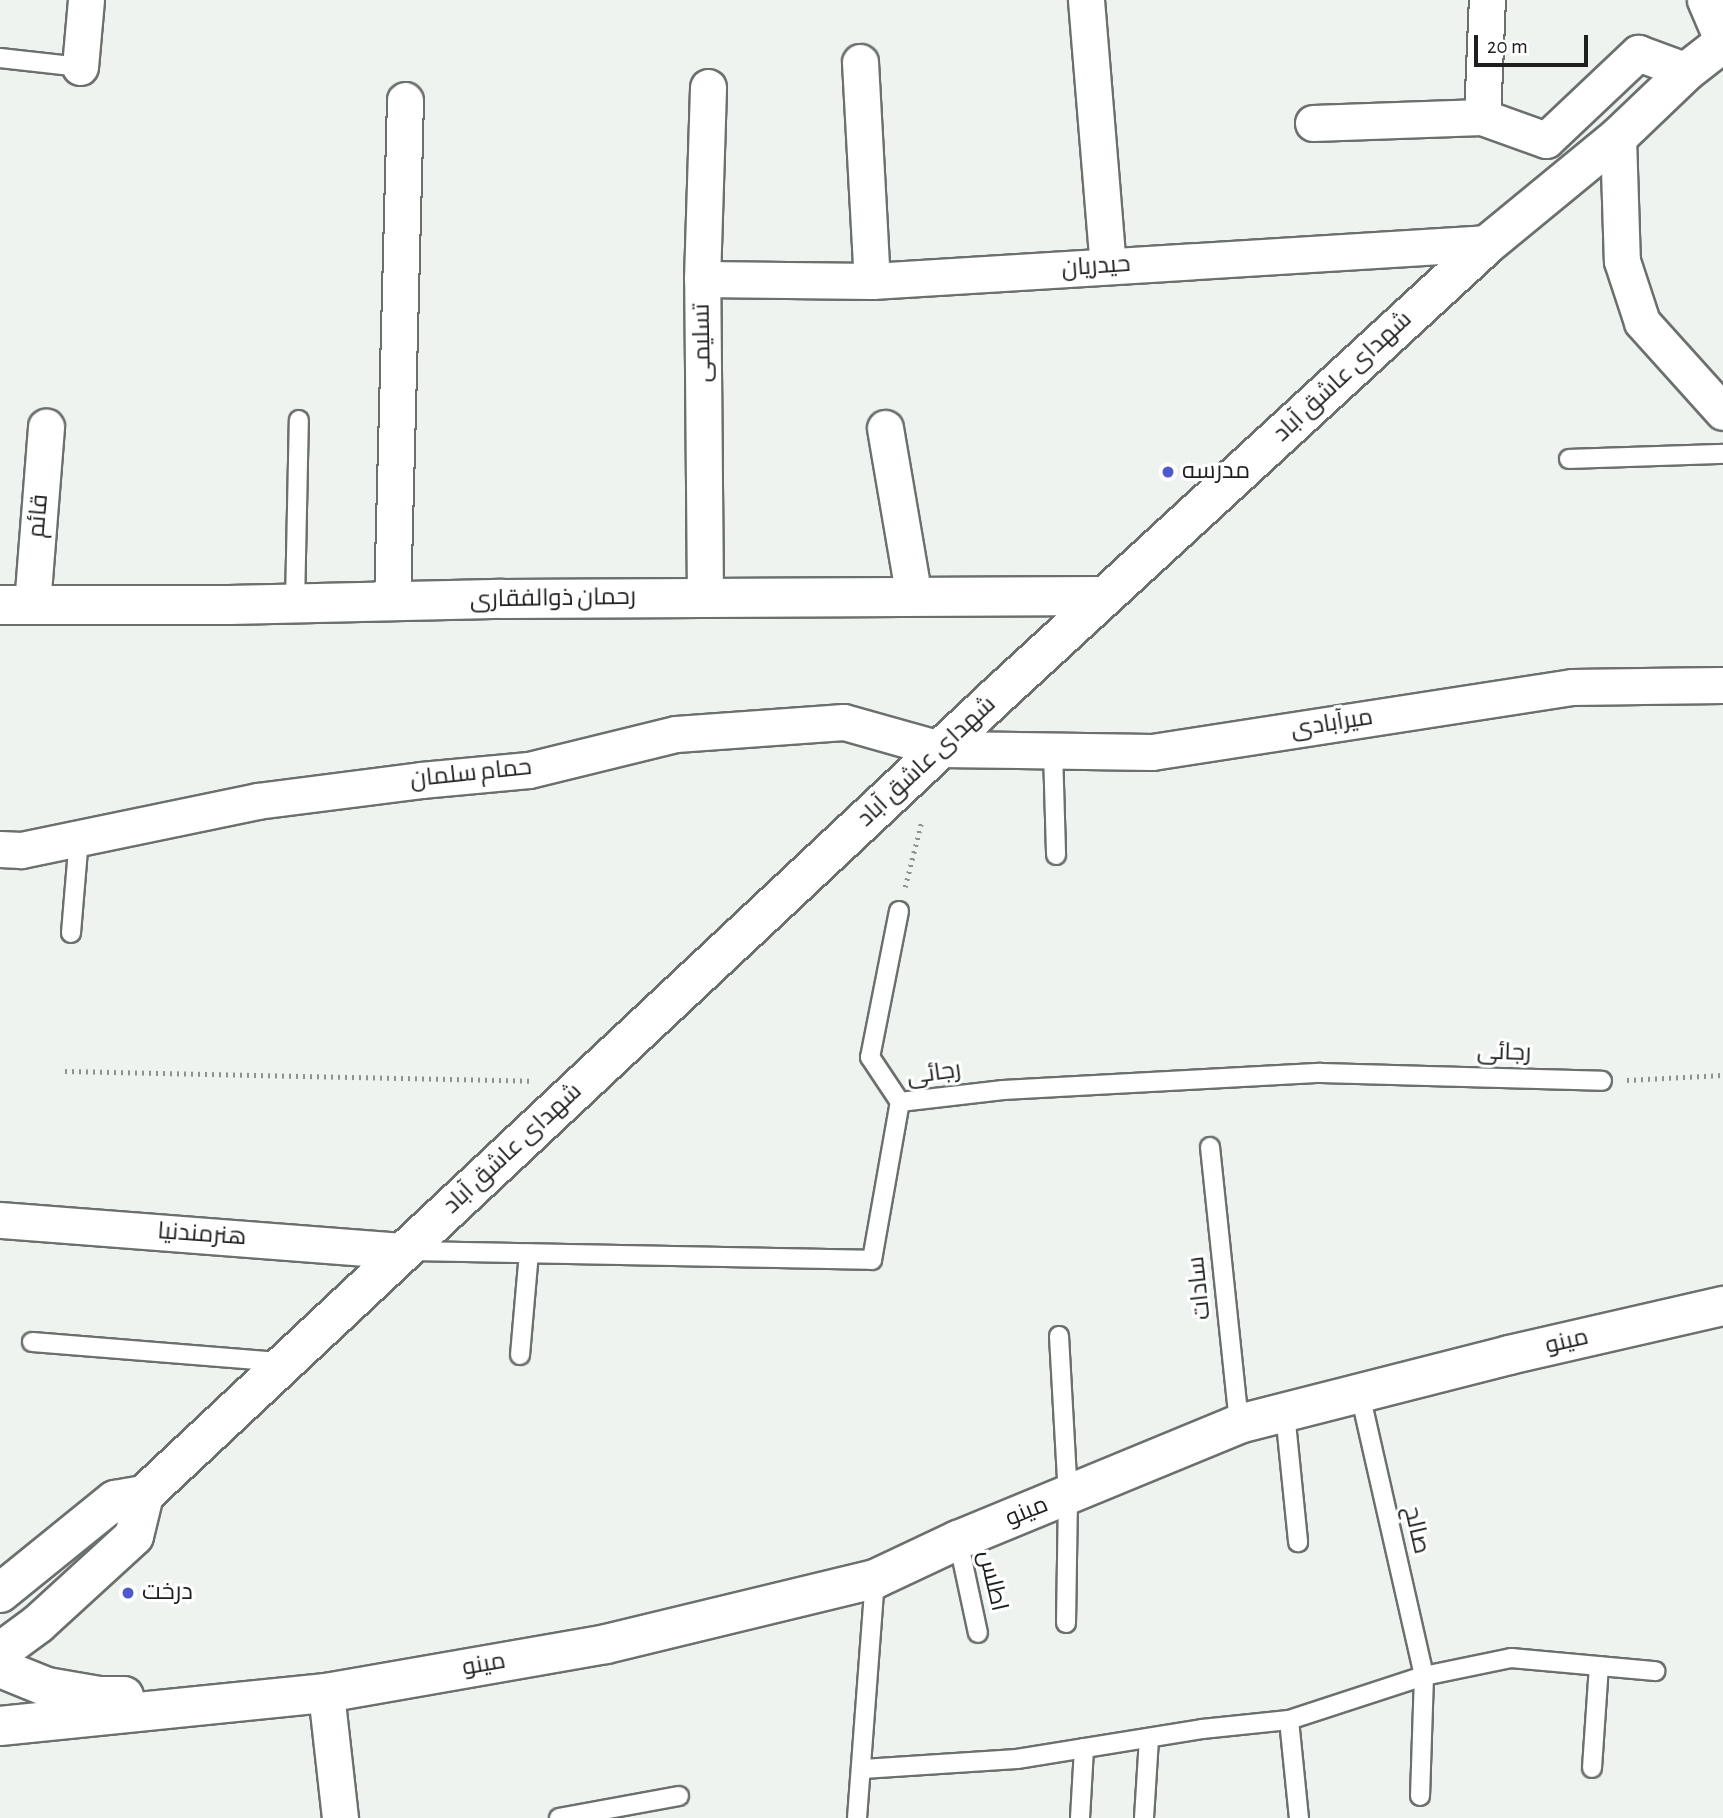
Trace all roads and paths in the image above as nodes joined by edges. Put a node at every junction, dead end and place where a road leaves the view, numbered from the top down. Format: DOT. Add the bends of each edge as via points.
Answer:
graph roads {
  1 [pos="86,0"];
  2 [pos="1086,0"];
  3 [pos="1487,0"];
  4 [pos="1705,0"];
  5 [pos="1723,43"];
  6 [pos="0,58"];
  7 [pos="860,62"];
  8 [pos="79,67"];
  9 [pos="1687,71"];
  10 [pos="708,87"];
  11 [pos="405,100"];
  12 [pos="1482,117"];
  13 [pos="1313,123"];
  14 [pos="1618,137"];
  15 [pos="1489,243"];
  16 [pos="1108,266"];
  17 [pos="702,279"];
  18 [pos="872,281"];
  19 [pos="1723,412"];
  20 [pos="299,420"];
  21 [pos="46,427"];
  22 [pos="885,428"];
  23 [pos="1723,454"];
  24 [pos="1569,459"];
  25 [pos="1105,596"];
  26 [pos="914,597"];
  27 [pos="705,598"];
  28 [pos="392,601"];
  29 [pos="295,604"];
  30 [pos="16,605"];
  31 [pos="1723,685"];
  32 [pos="940,750"];
  33 [pos="1053,751"];
  34 [pos="923,817"];
  35 [pos="79,838"];
  36 [pos="0,849"];
  37 [pos="1056,855"];
  38 [pos="899,911"];
  39 [pos="71,933"];
  40 [pos="65,1072"];
  41 [pos="1723,1075"];
  42 [pos="1602,1081"];
  43 [pos="585,1082"];
  44 [pos="900,1102"];
  45 [pos="1210,1147"];
  46 [pos="0,1220"];
  47 [pos="404,1251"];
  48 [pos="529,1253"];
  49 [pos="1723,1306"];
  50 [pos="1059,1336"];
  51 [pos="32,1342"];
  52 [pos="520,1355"];
  53 [pos="285,1362"];
  54 [pos="1360,1394"];
  55 [pos="1285,1413"];
  56 [pos="1239,1424"];
  57 [pos="144,1496"];
  58 [pos="1068,1496"];
  59 [pos="957,1540"];
  60 [pos="1298,1542"];
  61 [pos="875,1579"];
  62 [pos="0,1593"];
  63 [pos="1066,1623"];
  64 [pos="978,1633"];
  65 [pos="0,1652"];
  66 [pos="1599,1666"];
  67 [pos="0,1668"];
  68 [pos="1656,1671"];
  69 [pos="1423,1676"];
  70 [pos="326,1693"];
  71 [pos="1289,1720"];
  72 [pos="0,1726"];
  73 [pos="1149,1738"];
  74 [pos="1084,1748"];
  75 [pos="1592,1768"];
  76 [pos="863,1769"];
  77 [pos="679,1796"];
  78 [pos="1420,1796"];
  79 [pos="340,1818"];
  80 [pos="559,1818"];
  81 [pos="857,1818"];
  82 [pos="1080,1818"];
  83 [pos="1144,1818"];
  84 [pos="1299,1818"];
  1 -- 8 [label="street"];
  2 -- 16 [label="street"];
  3 -- 12 [label="street"];
  4 -- 5 [label="street"];
  5 -- 9 [label="street, شهدای عاشق آباد"];
  6 -- 8 [label="lane"];
  7 -- 18 [label="street"];
  9 -- 12 [label="street" via="1638,53 1546,139"];
  9 -- 14 [label="street, شهدای عاشق آباد"];
  10 -- 17 [label="street, تسلیمی"];
  11 -- 28 [label="street"];
  12 -- 13 [label="street"];
  14 -- 15 [label="street, شهدای عاشق آباد"];
  14 -- 19 [label="street" via="1622,261 1642,322"];
  15 -- 16 [label="street, حیدریان"];
  15 -- 25 [label="street, شهدای عاشق آباد"];
  16 -- 18 [label="street, حیدریان"];
  17 -- 18 [label="street, حیدریان"];
  17 -- 27 [label="street, تسلیمی"];
  20 -- 29 [label="lane"];
  21 -- 30 [label="street, قائم"];
  22 -- 26 [label="street"];
  23 -- 24 [label="lane"];
  25 -- 26 [label="street, رحمان ذوالفقاری"];
  25 -- 32 [label="street, شهدای عاشق آباد"];
  26 -- 27 [label="street, رحمان ذوالفقاری"];
  27 -- 28 [label="street, رحمان ذوالفقاری"];
  28 -- 29 [label="street, رحمان ذوالفقاری"];
  29 -- 30 [label="street, رحمان ذوالفقاری"];
  31 -- 33 [label="street, میرآبادی" via="1572,687 1152,752"];
  32 -- 33 [label="street, میرآبادی"];
  32 -- 35 [label="street, حمام سلمان" via="844,722 676,734 529,770 257,801"];
  32 -- 43 [label="street, شهدای عاشق آباد"];
  33 -- 37 [label="lane"];
  34 -- 38 [label="path"];
  35 -- 36 [label="street, حمام سلمان" via="21,850"];
  35 -- 39 [label="lane"];
  38 -- 44 [label="lane" via="870,1057"];
  40 -- 43 [label="path"];
  41 -- 42 [label="path"];
  42 -- 44 [label="lane, رجائی" via="1321,1073 1003,1090"];
  43 -- 47 [label="street, شهدای عاشق آباد"];
  44 -- 48 [label="lane, رجائی" via="872,1260"];
  45 -- 56 [label="lane, سادات"];
  46 -- 47 [label="street, هنرمندنیا"];
  47 -- 48 [label="lane, رجائی"];
  47 -- 53 [label="street, شهدای عاشق آباد"];
  48 -- 52 [label="lane"];
  49 -- 54 [label="street, مینو"];
  50 -- 58 [label="lane"];
  51 -- 53 [label="lane"];
  53 -- 57 [label="street, شهدای عاشق آباد"];
  54 -- 55 [label="street, مینو"];
  54 -- 69 [label="lane, صالح"];
  55 -- 56 [label="street, مینو"];
  55 -- 60 [label="lane"];
  56 -- 58 [label="street, مینو"];
  57 -- 62 [label="street" via="115,1500"];
  57 -- 65 [label="street" via="134,1536 38,1624"];
  58 -- 59 [label="street, مینو"];
  58 -- 63 [label="lane"];
  59 -- 61 [label="street, مینو"];
  59 -- 64 [label="lane, اطلس"];
  61 -- 70 [label="street, مینو" via="606,1644"];
  61 -- 76 [label="lane"];
  66 -- 68 [label="lane"];
  66 -- 69 [label="lane" via="1511,1658"];
  66 -- 75 [label="lane"];
  67 -- 70 [label="street, مینو" via="47,1687 99,1696"];
  69 -- 71 [label="lane"];
  69 -- 78 [label="lane, صالح"];
  70 -- 72 [label="street, مینو"];
  70 -- 79 [label="street"];
  71 -- 73 [label="lane"];
  71 -- 84 [label="lane"];
  73 -- 74 [label="lane"];
  73 -- 83 [label="lane"];
  74 -- 76 [label="lane" via="1017,1759"];
  74 -- 82 [label="lane"];
  76 -- 81 [label="lane"];
  77 -- 80 [label="lane"];
}
